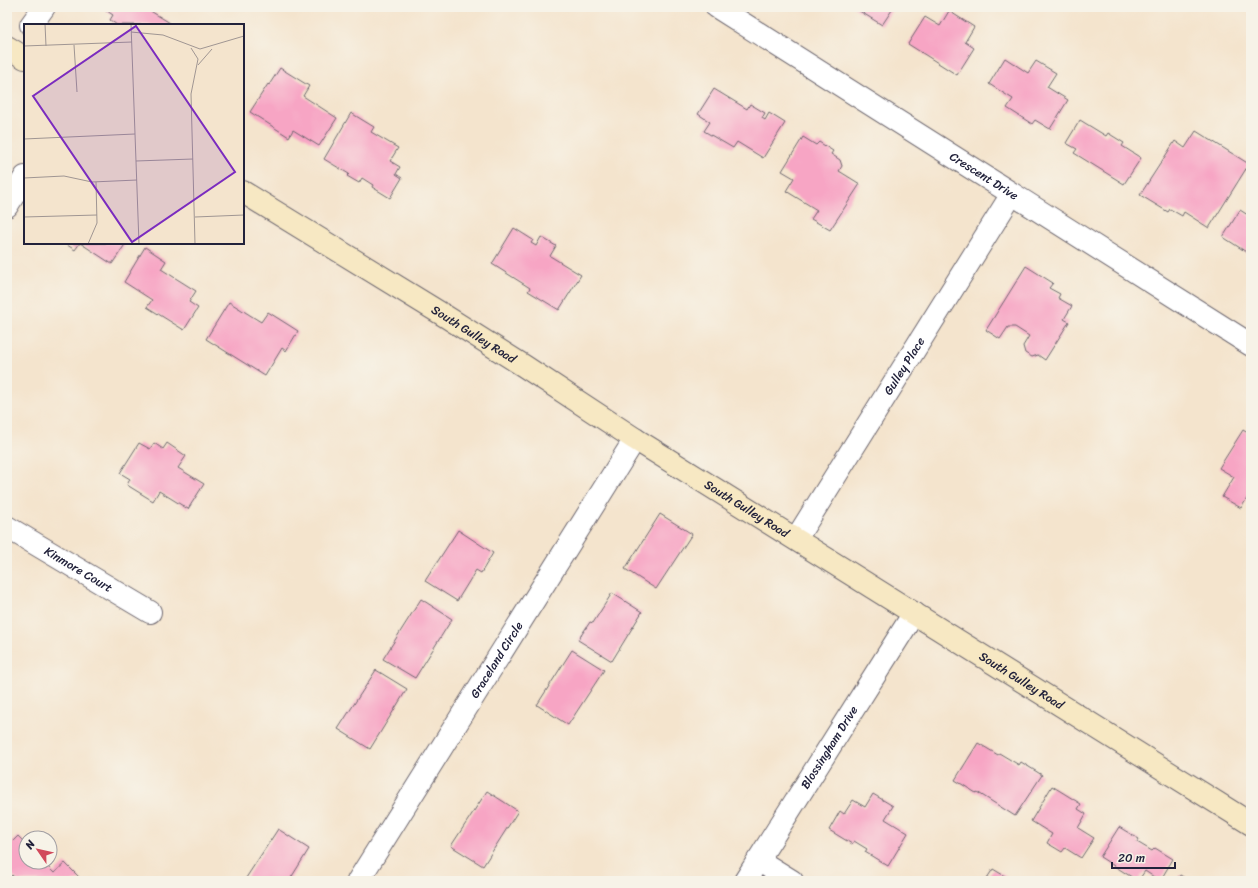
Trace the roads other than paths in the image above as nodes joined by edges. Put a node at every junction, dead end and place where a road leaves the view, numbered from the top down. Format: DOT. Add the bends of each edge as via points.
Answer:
graph roads {
  1 [pos="44,7"];
  2 [pos="717,7"];
  3 [pos="32,24"];
  4 [pos="24,179"];
  5 [pos="244,193"];
  6 [pos="1012,194"];
  7 [pos="7,206"];
  8 [pos="1251,345"];
  9 [pos="635,439"];
  10 [pos="7,527"];
  11 [pos="796,539"];
  12 [pos="150,612"];
  13 [pos="914,613"];
  14 [pos="1251,824"];
  15 [pos="758,860"];
  16 [pos="358,881"];
  17 [pos="744,881"];
  18 [pos="792,881"];
  1 -- 3 [label="street"];
  2 -- 6 [label="street, Crescent Drive"];
  4 -- 7 [label="street"];
  5 -- 9 [label="street, South Gulley Road" via="471,332"];
  6 -- 8 [label="street, Crescent Drive"];
  6 -- 11 [label="street, Gulley Place"];
  9 -- 11 [label="street, South Gulley Road"];
  9 -- 16 [label="street, Graceland Circle"];
  10 -- 12 [label="street, Kinmore Court"];
  11 -- 13 [label="street, South Gulley Road"];
  13 -- 14 [label="street, South Gulley Road"];
  13 -- 15 [label="street, Blossingham Drive"];
  15 -- 17 [label="street, Blossingham Drive"];
  15 -- 18 [label="street"];
}
